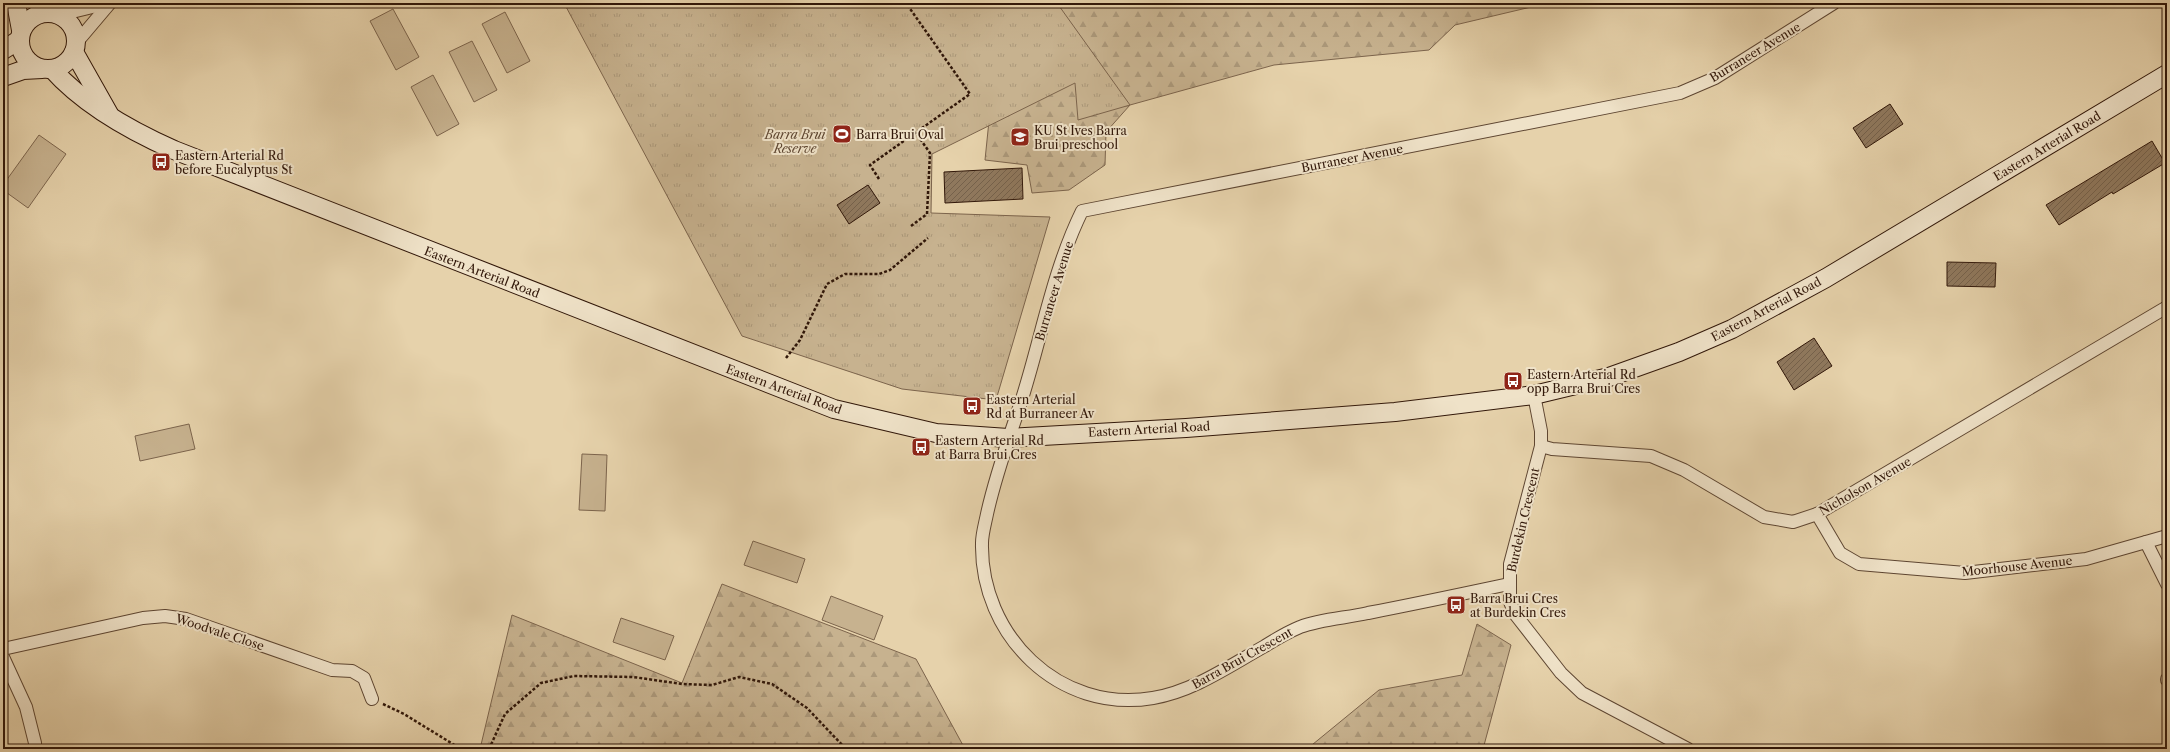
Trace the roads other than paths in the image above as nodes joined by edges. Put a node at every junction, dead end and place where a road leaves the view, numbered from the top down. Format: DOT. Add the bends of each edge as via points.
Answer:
graph roads {
  1 [pos="16,3"];
  2 [pos="109,3"];
  3 [pos="1834,3"];
  4 [pos="44,10"];
  5 [pos="20,35"];
  6 [pos="75,47"];
  7 [pos="3,50"];
  8 [pos="47,69"];
  9 [pos="2167,74"];
  10 [pos="3,76"];
  11 [pos="110,115"];
  12 [pos="2167,307"];
  13 [pos="1534,395"];
  14 [pos="1008,438"];
  15 [pos="1541,446"];
  16 [pos="1818,514"];
  17 [pos="2167,536"];
  18 [pos="2146,542"];
  19 [pos="1509,584"];
  20 [pos="2167,584"];
  21 [pos="3,649"];
  22 [pos="3,657"];
  23 [pos="372,699"];
  24 [pos="35,749"];
  25 [pos="1688,749"];
  1 -- 5 [label="main road"];
  2 -- 4 [label="street" via="72,12"];
  2 -- 6 [label="street"];
  3 -- 14 [label="street, Burraneer Avenue" via="1715,78 1680,93 1082,211 1068,239"];
  4 -- 5 [label="main road" via="30,19"];
  4 -- 6 [label="main road" via="63,17 70,23 75,32"];
  5 -- 7 [label="main road"];
  5 -- 8 [label="main road" via="21,50 25,58 33,65"];
  6 -- 8 [label="main road" via="66,63"];
  6 -- 11 [label="main road, Eastern Arterial Road"];
  8 -- 10 [label="main road" via="23,70"];
  8 -- 11 [label="main road, Eastern Arterial Road" via="78,95"];
  9 -- 13 [label="main road, Eastern Arterial Road" via="1826,278 1732,329 1679,352 1609,377"];
  11 -- 14 [label="main road, Eastern Arterial Road" via="140,135 174,150 834,410 936,433"];
  12 -- 16 [label="street, Nicholson Avenue"];
  13 -- 14 [label="main road, Eastern Arterial Road" via="1395,412"];
  13 -- 15 [label="street, Burdekin Crescent" via="1541,431"];
  14 -- 19 [label="street, Barra Brui Crescent" via="981,541 983,570 989,596 1010,638 1024,655 1056,680 1099,696 1126,700 1176,693 1299,627"];
  15 -- 16 [label="street, Nicholson Avenue" via="1651,456 1684,470 1764,517 1793,522"];
  15 -- 19 [label="street, Burdekin Crescent" via="1510,564"];
  16 -- 18 [label="street, Moorhouse Avenue" via="1840,553 1859,564 1881,566 1965,572 2086,559"];
  17 -- 18 [label="street, Moorhouse Avenue"];
  18 -- 20 [label="street"];
  19 -- 25 [label="street, Burdekin Crescent" via="1510,602 1515,614 1561,673 1582,693"];
  21 -- 23 [label="street, Woodvale Close" via="143,618 165,616 186,619 332,670 352,671 364,678"];
  22 -- 24 [label="street" via="26,707"];
}
